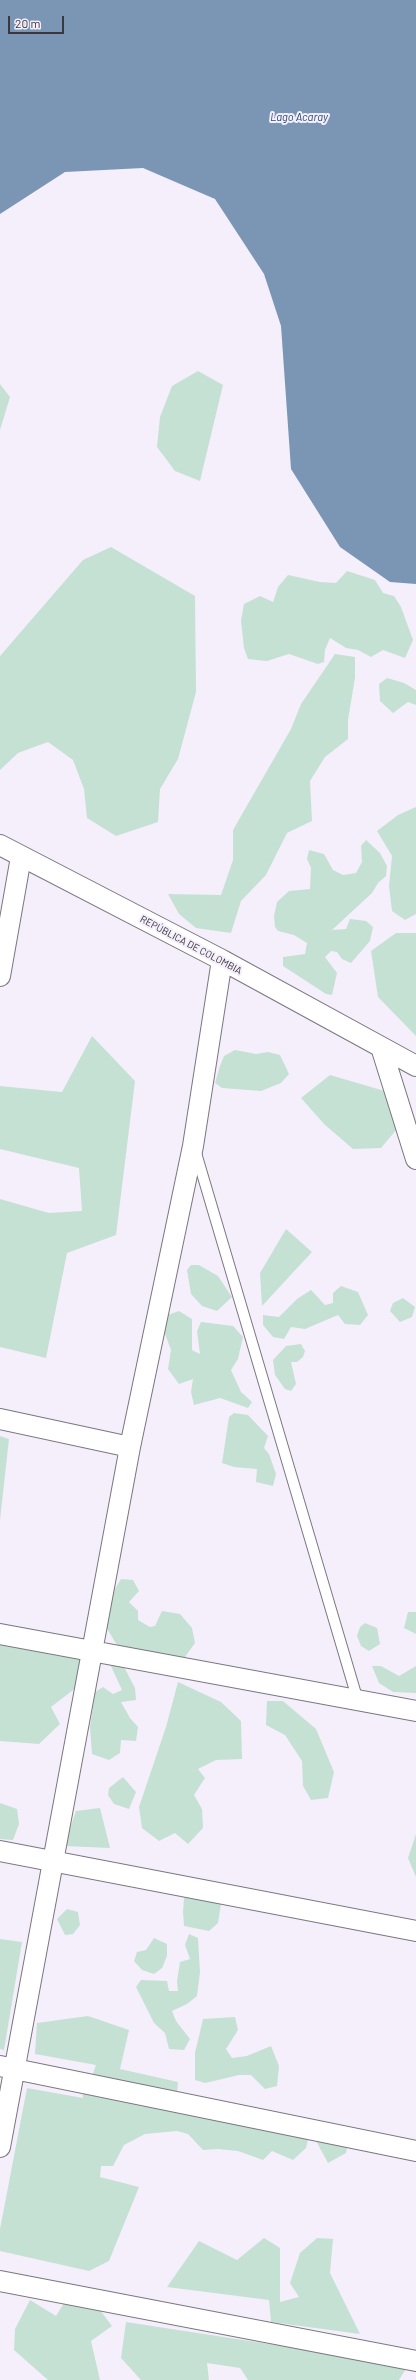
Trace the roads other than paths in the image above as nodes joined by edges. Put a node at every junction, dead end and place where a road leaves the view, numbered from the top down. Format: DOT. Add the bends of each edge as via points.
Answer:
graph roads {
  1 [pos="0,845"];
  2 [pos="21,857"];
  3 [pos="222,960"];
  4 [pos="0,976"];
  5 [pos="381,1047"];
  6 [pos="416,1066"];
  7 [pos="194,1146"];
  8 [pos="416,1159"];
  9 [pos="0,1419"];
  10 [pos="130,1447"];
  11 [pos="0,1634"];
  12 [pos="92,1653"];
  13 [pos="358,1701"];
  14 [pos="416,1712"];
  15 [pos="0,1851"];
  16 [pos="53,1862"];
  17 [pos="416,1932"];
  18 [pos="7,2067"];
  19 [pos="0,2147"];
  20 [pos="416,2151"];
  21 [pos="0,2281"];
  22 [pos="416,2361"];
  1 -- 2 [label="street, REPÚBLICA DE COLOMBIA"];
  2 -- 3 [label="street, REPÚBLICA DE COLOMBIA"];
  2 -- 4 [label="street"];
  3 -- 5 [label="street, REPÚBLICA DE COLOMBIA"];
  3 -- 7 [label="street"];
  5 -- 6 [label="street, REPÚBLICA DE COLOMBIA"];
  5 -- 8 [label="street"];
  7 -- 10 [label="street"];
  7 -- 13 [label="lane"];
  9 -- 10 [label="street"];
  10 -- 12 [label="street"];
  11 -- 12 [label="street"];
  12 -- 13 [label="street"];
  12 -- 16 [label="street"];
  13 -- 14 [label="street"];
  15 -- 16 [label="street"];
  16 -- 17 [label="street"];
  16 -- 18 [label="street"];
  18 -- 19 [label="street"];
  18 -- 20 [label="street"];
  21 -- 22 [label="street"];
}
